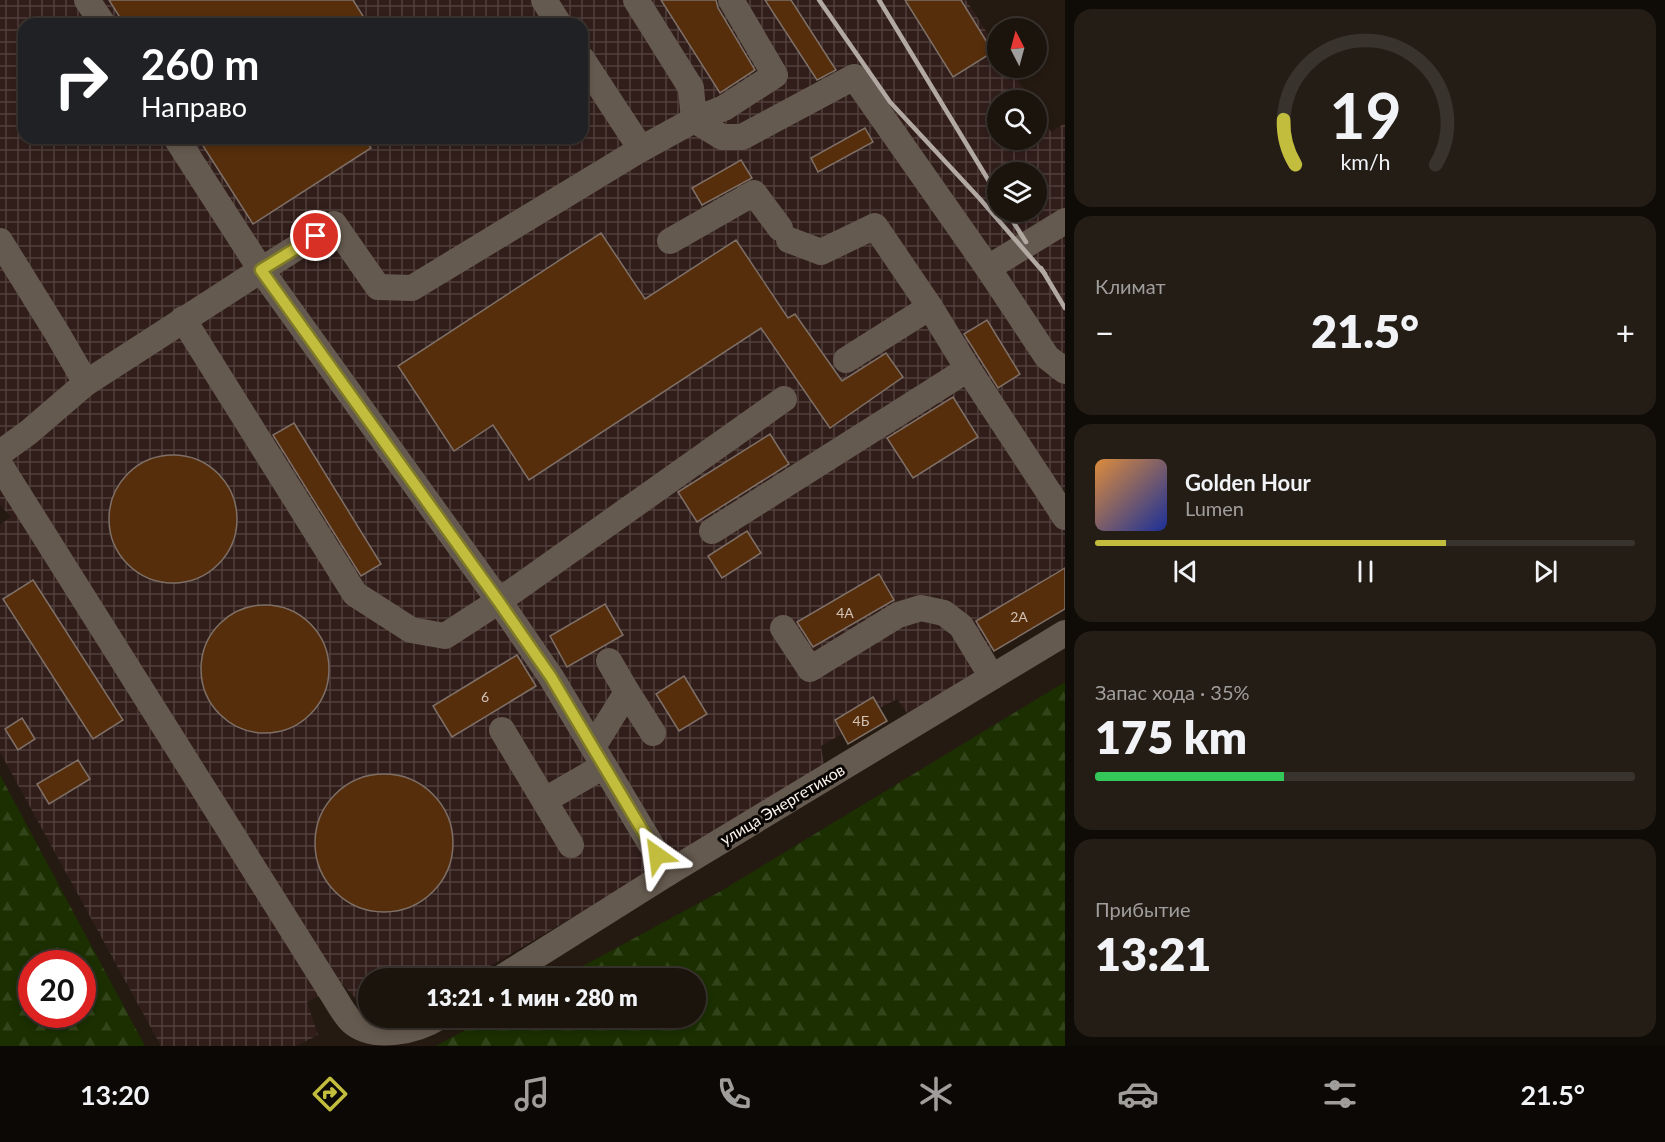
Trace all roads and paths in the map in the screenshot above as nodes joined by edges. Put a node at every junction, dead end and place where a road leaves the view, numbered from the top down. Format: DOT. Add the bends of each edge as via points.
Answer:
graph roads {
  1 [pos="87,0"];
  2 [pos="544,0"];
  3 [pos="636,0"];
  4 [pos="731,0"];
  5 [pos="99,18"];
  6 [pos="555,18"];
  7 [pos="588,68"];
  8 [pos="694,120"];
  9 [pos="180,144"];
  10 [pos="640,149"];
  11 [pos="1065,221"];
  12 [pos="670,241"];
  13 [pos="0,242"];
  14 [pos="988,268"];
  15 [pos="261,270"];
  16 [pos="930,307"];
  17 [pos="183,320"];
  18 [pos="846,360"];
  19 [pos="968,369"];
  20 [pos="1065,371"];
  21 [pos="86,383"];
  22 [pos="784,399"];
  23 [pos="0,453"];
  24 [pos="0,465"];
  25 [pos="1065,516"];
  26 [pos="712,531"];
  27 [pos="499,602"];
  28 [pos="783,628"];
  29 [pos="1065,633"];
  30 [pos="609,661"];
  31 [pos="992,677"];
  32 [pos="627,692"];
  33 [pos="502,730"];
  34 [pos="653,733"];
  35 [pos="599,757"];
  36 [pos="545,800"];
  37 [pos="571,845"];
  38 [pos="668,873"];
  39 [pos="517,968"];
  40 [pos="358,1025"];
  41 [pos="364,1028"];
  42 [pos="414,1028"];
  1 -- 5 [label="street"];
  2 -- 6 [label="street"];
  3 -- 8 [label="street" via="691,88"];
  4 -- 8 [label="street" via="776,75 724,108"];
  7 -- 10 [label="street"];
  8 -- 10 [label="street"];
  8 -- 14 [label="street" via="722,137 742,137 854,77"];
  9 -- 15 [label="street"];
  10 -- 15 [label="street" via="412,288 378,287 334,224"];
  11 -- 14 [label="street"];
  12 -- 16 [label="street" via="754,193 784,234 821,252 874,226"];
  13 -- 21 [label="street"];
  14 -- 20 [label="street" via="1047,357"];
  15 -- 17 [label="street"];
  15 -- 27 [label="street"];
  16 -- 18 [label="street"];
  16 -- 19 [label="street"];
  17 -- 21 [label="street"];
  17 -- 27 [label="street" via="355,594 411,630 445,636"];
  19 -- 25 [label="street"];
  19 -- 26 [label="street"];
  21 -- 23 [label="street"];
  22 -- 27 [label="street"];
  24 -- 40 [label="street" via="330,990"];
  27 -- 35 [label="street" via="551,677"];
  28 -- 31 [label="street" via="810,669 898,615 921,608 945,613 961,626"];
  29 -- 31 [label="street, улица Энергетиков"];
  30 -- 32 [label="street"];
  31 -- 38 [label="street, улица Энергетиков"];
  32 -- 34 [label="street"];
  32 -- 35 [label="street"];
  33 -- 36 [label="street"];
  35 -- 36 [label="street"];
  35 -- 38 [label="street"];
  36 -- 37 [label="street"];
  38 -- 39 [label="street, улица Энергетиков"];
  41 -- 42 [label="street" via="386,1032"];
}
